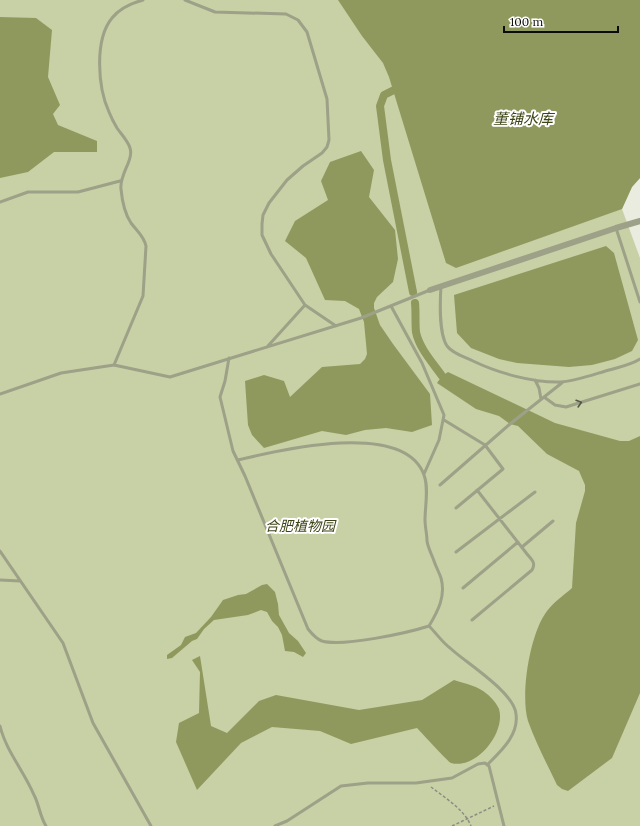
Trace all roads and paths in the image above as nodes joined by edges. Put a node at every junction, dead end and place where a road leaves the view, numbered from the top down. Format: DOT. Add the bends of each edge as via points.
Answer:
graph roads {
  1 [pos="143,0"];
  2 [pos="185,0"];
  3 [pos="120,181"];
  4 [pos="0,202"];
  5 [pos="640,221"];
  6 [pos="616,228"];
  7 [pos="441,286"];
  8 [pos="430,290"];
  9 [pos="640,302"];
  10 [pos="305,305"];
  11 [pos="391,306"];
  12 [pos="336,326"];
  13 [pos="266,347"];
  14 [pos="230,358"];
  15 [pos="640,359"];
  16 [pos="114,365"];
  17 [pos="535,380"];
  18 [pos="563,382"];
  19 [pos="640,384"];
  20 [pos="0,394"];
  21 [pos="544,396"];
  22 [pos="541,400"];
  23 [pos="444,420"];
  24 [pos="485,445"];
  25 [pos="238,460"];
  26 [pos="424,474"];
  27 [pos="440,485"];
  28 [pos="477,490"];
  29 [pos="535,492"];
  30 [pos="456,508"];
  31 [pos="500,520"];
  32 [pos="553,521"];
  33 [pos="518,542"];
  34 [pos="522,547"];
  35 [pos="0,552"];
  36 [pos="456,552"];
  37 [pos="0,580"];
  38 [pos="20,581"];
  39 [pos="463,588"];
  40 [pos="472,620"];
  41 [pos="429,626"];
  42 [pos="0,726"];
  43 [pos="487,765"];
  44 [pos="425,782"];
  45 [pos="498,804"];
  46 [pos="468,818"];
  47 [pos="46,826"];
  48 [pos="152,826"];
  49 [pos="275,826"];
  50 [pos="452,826"];
  51 [pos="471,826"];
  52 [pos="504,826"];
  1 -- 3 [label="lane" via="125,7 112,17 106,28 99,65 108,110 131,152"];
  2 -- 10 [label="lane" via="215,12 286,14 298,20 307,32 327,99 330,140 322,153 287,180 265,209 262,224 262,235 271,254"];
  3 -- 4 [label="lane" via="78,192 28,192"];
  3 -- 16 [label="lane" via="127,216 144,238 147,257 143,296"];
  5 -- 6 [label="street"];
  6 -- 7 [label="street"];
  6 -- 9 [label="lane"];
  7 -- 8 [label="street"];
  7 -- 17 [label="lane" via="440,309 444,336 450,349 479,364"];
  8 -- 11 [label="lane"];
  10 -- 12 [label="lane"];
  10 -- 13 [label="lane"];
  11 -- 12 [label="lane"];
  11 -- 23 [label="lane" via="422,364 443,411"];
  12 -- 13 [label="lane"];
  13 -- 14 [label="lane"];
  14 -- 16 [label="lane" via="170,377"];
  14 -- 25 [label="lane" via="220,397 232,451"];
  15 -- 18 [label="lane" via="597,374"];
  16 -- 20 [label="lane" via="61,373"];
  17 -- 18 [label="lane"];
  17 -- 22 [label="lane"];
  18 -- 21 [label="lane"];
  21 -- 19 [label="lane, one-way" via="555,405 566,407"];
  21 -- 22 [label="lane"];
  22 -- 24 [label="lane"];
  23 -- 24 [label="lane"];
  23 -- 26 [label="lane" via="439,440"];
  24 -- 27 [label="lane"];
  24 -- 28 [label="lane" via="503,469"];
  25 -- 26 [label="lane" via="305,447 380,444 410,456"];
  25 -- 41 [label="lane" via="304,620 314,636 324,641 344,642 390,636"];
  26 -- 41 [label="lane" via="428,544 441,576 443,592 439,609"];
  28 -- 30 [label="lane"];
  28 -- 31 [label="lane"];
  29 -- 31 [label="lane"];
  31 -- 33 [label="lane"];
  31 -- 36 [label="lane"];
  32 -- 34 [label="lane"];
  33 -- 34 [label="lane"];
  33 -- 39 [label="lane"];
  34 -- 40 [label="lane" via="534,564 532,570"];
  35 -- 38 [label="lane"];
  37 -- 38 [label="lane"];
  38 -- 48 [label="lane" via="63,643 93,723"];
  41 -- 43 [label="lane" via="448,647 505,693 515,709 516,723 512,734 504,748"];
  42 -- 47 [label="lane" via="11,753 35,796"];
  43 -- 44 [label="lane" via="478,764 452,778"];
  43 -- 45 [label="lane"];
  44 -- 46 [label="path"];
  44 -- 49 [label="lane" via="341,786"];
  45 -- 46 [label="path"];
  45 -- 52 [label="lane"];
  46 -- 50 [label="path"];
  46 -- 51 [label="path"];
}
